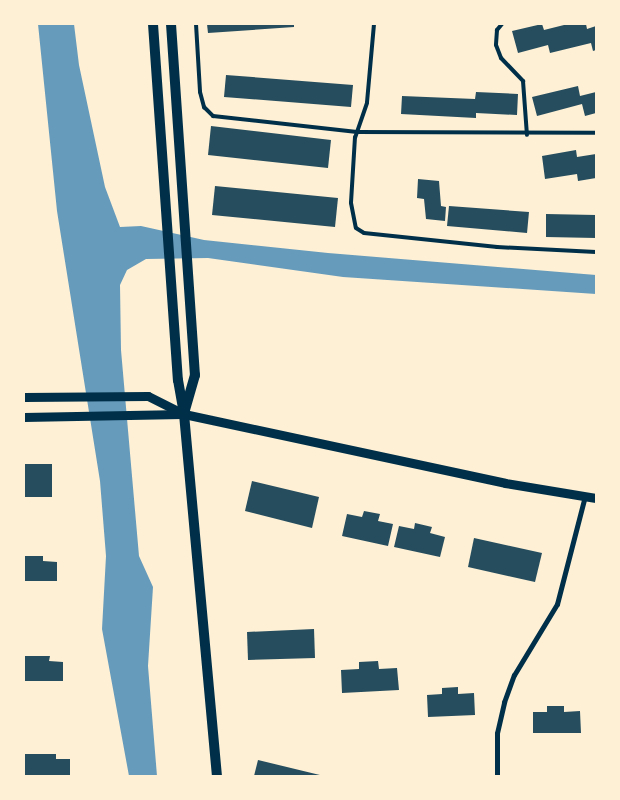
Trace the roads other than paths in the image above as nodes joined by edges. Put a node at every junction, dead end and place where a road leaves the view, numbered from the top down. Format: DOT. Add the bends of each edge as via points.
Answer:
graph roads {
  1 [pos="153,24"];
  2 [pos="171,24"];
  3 [pos="196,24"];
  4 [pos="374,24"];
  5 [pos="502,24"];
  6 [pos="357,132"];
  7 [pos="596,133"];
  8 [pos="527,135"];
  9 [pos="596,252"];
  10 [pos="24,397"];
  11 [pos="184,414"];
  12 [pos="24,417"];
  13 [pos="585,496"];
  14 [pos="596,498"];
  15 [pos="217,776"];
  16 [pos="497,776"];
  1 -- 11 [label="main road" via="178,380"];
  2 -- 11 [label="main road" via="195,375"];
  3 -- 6 [label="lane" via="200,92 204,107 213,116"];
  4 -- 6 [label="lane" via="367,103"];
  5 -- 8 [label="lane" via="497,30 496,44 501,58 523,81"];
  6 -- 8 [label="lane"];
  6 -- 9 [label="lane" via="351,217 356,228 364,234 497,247"];
  7 -- 8 [label="lane"];
  10 -- 11 [label="street" via="143,396"];
  11 -- 12 [label="street"];
  11 -- 13 [label="street" via="505,483"];
  11 -- 15 [label="main road"];
  13 -- 14 [label="street"];
  13 -- 16 [label="street" via="558,604 514,675 504,702 497,733"];
}
